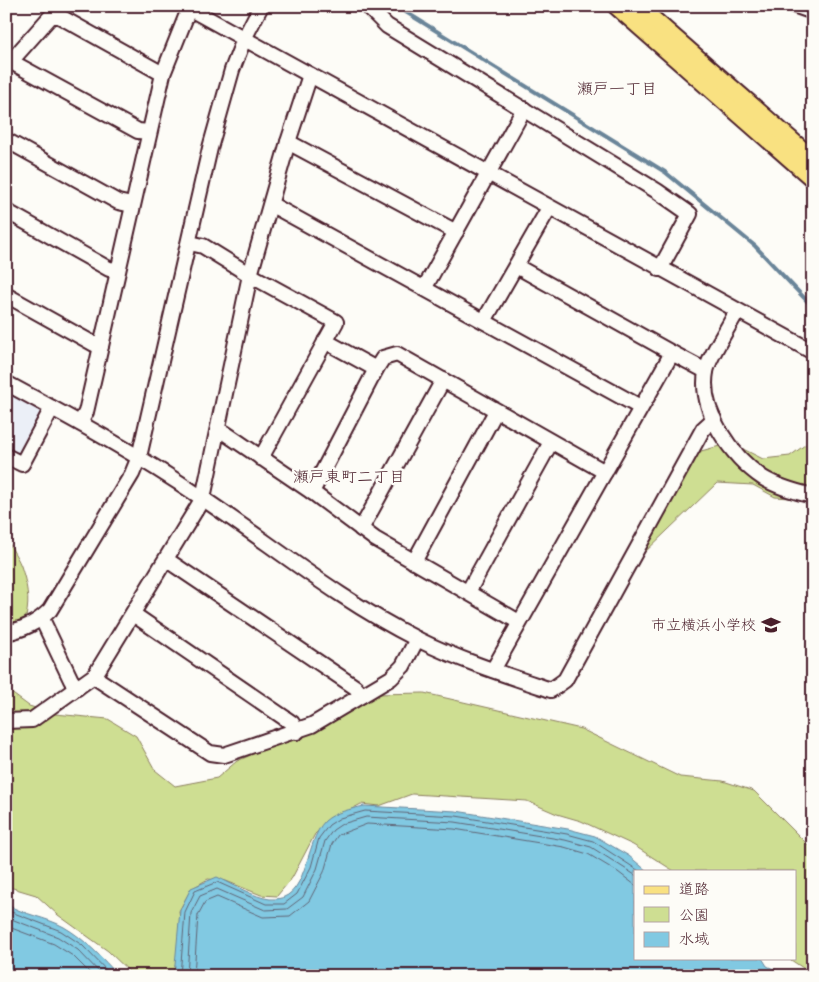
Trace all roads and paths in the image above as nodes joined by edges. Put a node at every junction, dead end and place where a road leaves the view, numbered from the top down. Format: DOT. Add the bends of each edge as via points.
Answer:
graph roads {
  1 [pos="261,6"];
  2 [pos="367,6"];
  3 [pos="616,6"];
  4 [pos="638,6"];
  5 [pos="796,6"];
  6 [pos="187,8"];
  7 [pos="813,12"];
  8 [pos="244,39"];
  9 [pos="9,60"];
  10 [pos="162,74"];
  11 [pos="310,75"];
  12 [pos="524,109"];
  13 [pos="149,132"];
  14 [pos="6,140"];
  15 [pos="288,142"];
  16 [pos="813,159"];
  17 [pos="488,174"];
  18 [pos="813,179"];
  19 [pos="132,205"];
  20 [pos="272,205"];
  21 [pos="549,208"];
  22 [pos="6,211"];
  23 [pos="456,232"];
  24 [pos="190,242"];
  25 [pos="516,266"];
  26 [pos="660,268"];
  27 [pos="118,270"];
  28 [pos="250,275"];
  29 [pos="425,287"];
  30 [pos="6,295"];
  31 [pos="737,311"];
  32 [pos="484,320"];
  33 [pos="326,341"];
  34 [pos="101,346"];
  35 [pos="813,352"];
  36 [pos="672,353"];
  37 [pos="376,368"];
  38 [pos="706,371"];
  39 [pos="443,380"];
  40 [pos="6,383"];
  41 [pos="640,407"];
  42 [pos="52,408"];
  43 [pos="496,411"];
  44 [pos="714,419"];
  45 [pos="80,424"];
  46 [pos="218,432"];
  47 [pos="551,442"];
  48 [pos="6,456"];
  49 [pos="139,457"];
  50 [pos="261,458"];
  51 [pos="605,472"];
  52 [pos="312,492"];
  53 [pos="813,496"];
  54 [pos="203,498"];
  55 [pos="361,529"];
  56 [pos="167,560"];
  57 [pos="414,562"];
  58 [pos="468,592"];
  59 [pos="133,614"];
  60 [pos="42,619"];
  61 [pos="519,622"];
  62 [pos="6,633"];
  63 [pos="417,639"];
  64 [pos="493,670"];
  65 [pos="95,675"];
  66 [pos="78,688"];
  67 [pos="362,695"];
  68 [pos="6,721"];
  69 [pos="297,732"];
  1 -- 8 [label="street"];
  2 -- 12 [label="street" via="387,26"];
  3 -- 18 [label="main road"];
  4 -- 16 [label="main road"];
  5 -- 7 [label="street"];
  6 -- 8 [label="street"];
  6 -- 10 [label="street"];
  8 -- 11 [label="street"];
  8 -- 24 [label="street" via="210,148"];
  9 -- 10 [label="street" via="51,16 59,16"];
  9 -- 13 [label="street" via="138,132"];
  10 -- 13 [label="street"];
  11 -- 15 [label="street"];
  11 -- 17 [label="street"];
  12 -- 17 [label="street"];
  12 -- 26 [label="street" via="690,214"];
  13 -- 19 [label="street"];
  14 -- 19 [label="street" via="118,202"];
  15 -- 20 [label="street"];
  15 -- 23 [label="street"];
  17 -- 21 [label="street"];
  17 -- 23 [label="street"];
  19 -- 27 [label="street"];
  20 -- 28 [label="street"];
  20 -- 29 [label="street"];
  21 -- 25 [label="street"];
  21 -- 26 [label="street"];
  22 -- 27 [label="street" via="110,269"];
  23 -- 29 [label="street"];
  24 -- 28 [label="street" via="203,246"];
  24 -- 49 [label="street"];
  25 -- 32 [label="street"];
  25 -- 36 [label="street"];
  26 -- 31 [label="street"];
  27 -- 34 [label="street"];
  28 -- 33 [label="street" via="336,322"];
  28 -- 46 [label="street"];
  29 -- 32 [label="street"];
  30 -- 34 [label="street"];
  31 -- 35 [label="street"];
  31 -- 38 [label="street"];
  32 -- 41 [label="street"];
  33 -- 37 [label="street"];
  33 -- 50 [label="street"];
  34 -- 45 [label="street" via="86,412"];
  36 -- 38 [label="street"];
  36 -- 41 [label="street"];
  37 -- 39 [label="street" via="383,358 397,354"];
  37 -- 52 [label="street"];
  38 -- 44 [label="street" via="707,399"];
  39 -- 43 [label="street"];
  39 -- 55 [label="street"];
  40 -- 42 [label="street"];
  41 -- 51 [label="street"];
  42 -- 45 [label="street"];
  42 -- 48 [label="street" via="22,464"];
  43 -- 47 [label="street"];
  43 -- 57 [label="street"];
  44 -- 53 [label="street" via="740,459 758,474 792,491"];
  44 -- 64 [label="street" via="703,429 566,680 551,690"];
  45 -- 49 [label="street"];
  46 -- 50 [label="street" via="225,433"];
  46 -- 54 [label="street"];
  47 -- 51 [label="street"];
  47 -- 58 [label="street"];
  49 -- 54 [label="street"];
  49 -- 60 [label="street" via="132,474"];
  50 -- 52 [label="street"];
  51 -- 61 [label="street"];
  52 -- 55 [label="street"];
  54 -- 56 [label="street"];
  54 -- 63 [label="street" via="338,595"];
  55 -- 57 [label="street"];
  56 -- 59 [label="street"];
  56 -- 67 [label="street" via="356,687"];
  57 -- 58 [label="street"];
  58 -- 61 [label="street"];
  59 -- 65 [label="street"];
  59 -- 69 [label="street" via="292,724"];
  60 -- 62 [label="street"];
  60 -- 66 [label="street" via="71,680"];
  61 -- 64 [label="street"];
  63 -- 64 [label="street"];
  63 -- 67 [label="street" via="403,666 391,678"];
  65 -- 66 [label="street"];
  65 -- 69 [label="street" via="210,753 224,755"];
  66 -- 68 [label="street" via="32,720"];
  67 -- 69 [label="street"];
}
